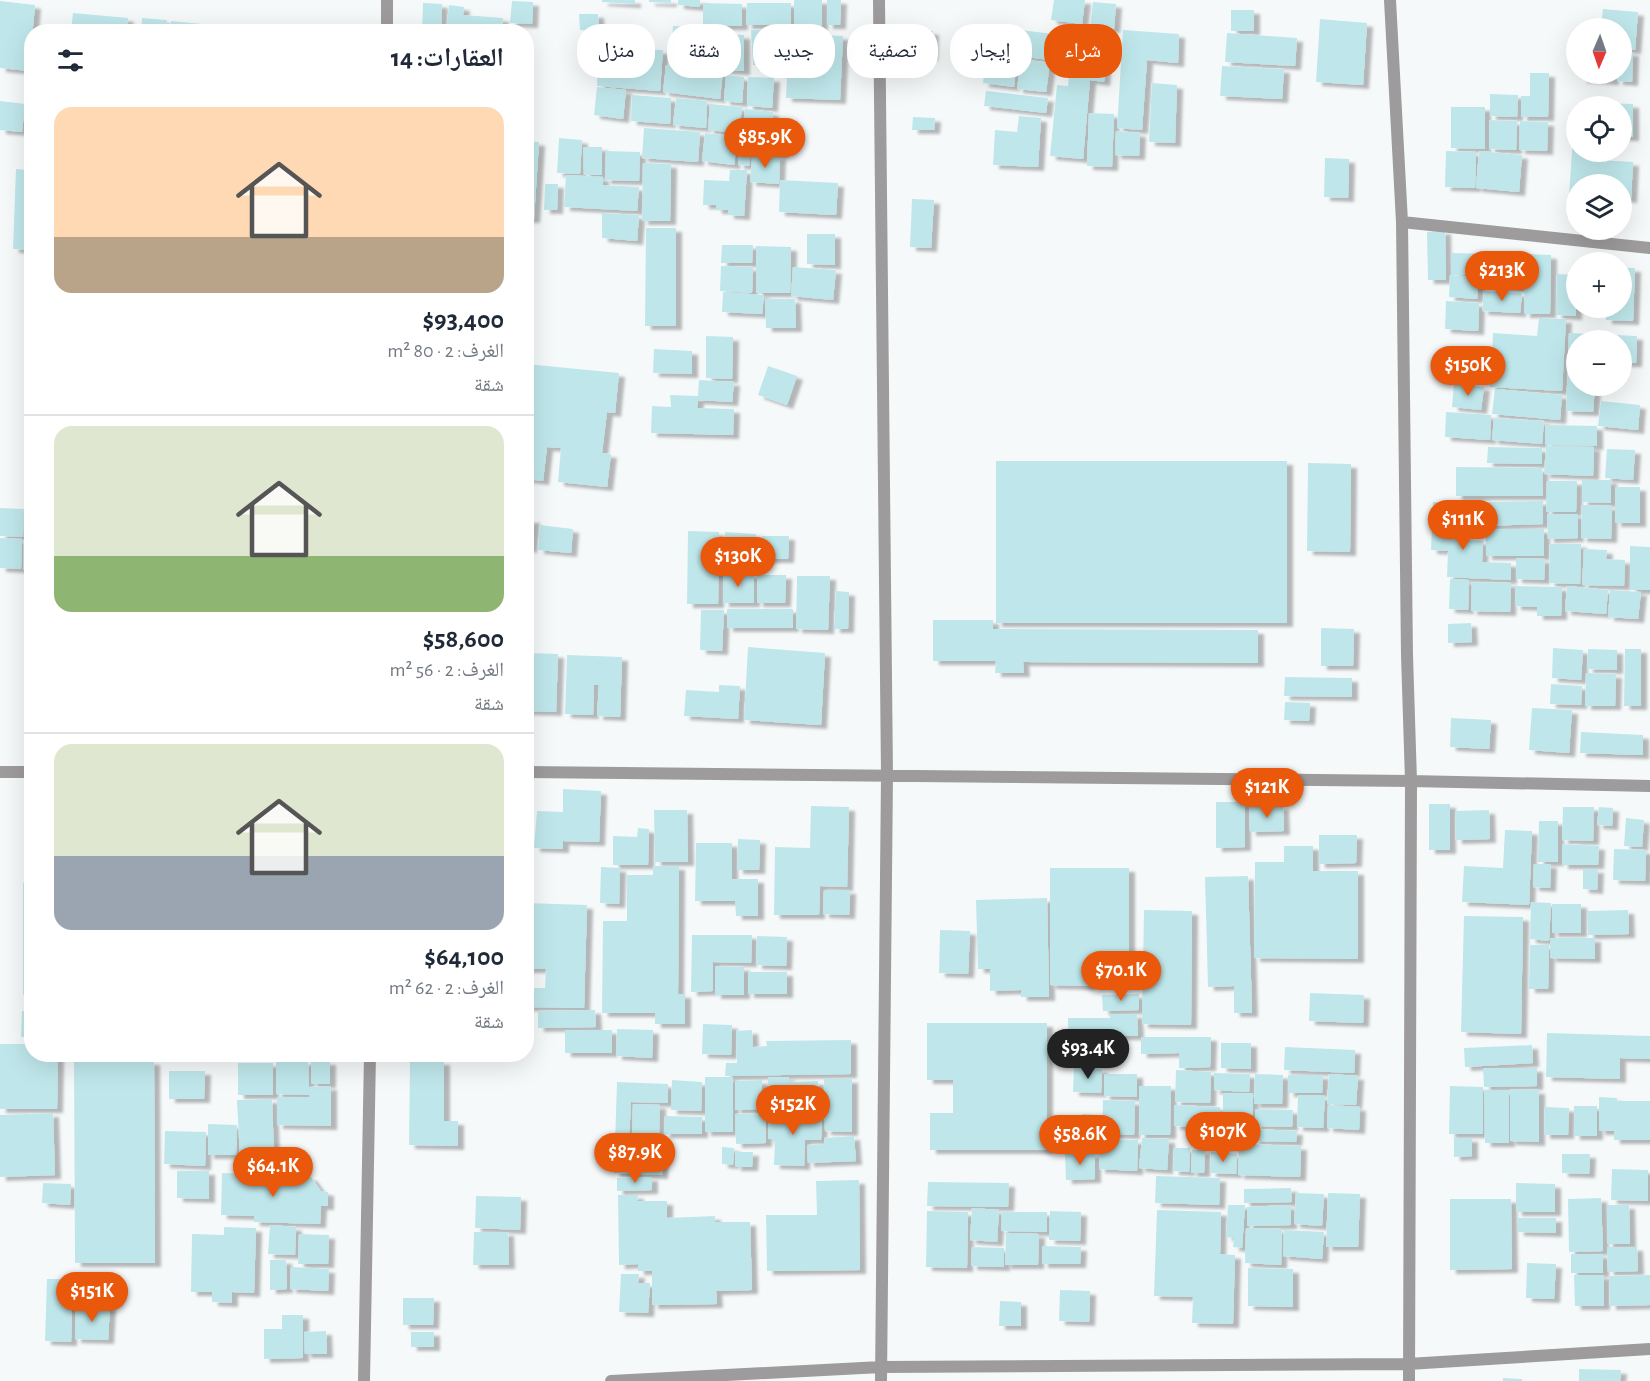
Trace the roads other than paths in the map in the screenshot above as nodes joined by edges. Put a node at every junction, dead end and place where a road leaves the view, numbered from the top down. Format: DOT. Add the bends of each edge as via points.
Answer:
graph roads {
  1 [pos="387,0"];
  2 [pos="879,0"];
  3 [pos="1390,0"];
  4 [pos="387,24"];
  5 [pos="1402,222"];
  6 [pos="1650,248"];
  7 [pos="0,772"];
  8 [pos="24,772"];
  9 [pos="534,772"];
  10 [pos="888,775"];
  11 [pos="1411,781"];
  12 [pos="1650,786"];
  13 [pos="370,1062"];
  14 [pos="1650,1349"];
  15 [pos="1408,1364"];
  16 [pos="881,1367"];
  17 [pos="364,1381"];
  18 [pos="611,1381"];
  19 [pos="881,1381"];
  20 [pos="1409,1381"];
  1 -- 4 [label="street"];
  2 -- 10 [label="street"];
  3 -- 5 [label="street"];
  5 -- 6 [label="street"];
  5 -- 11 [label="street"];
  7 -- 8 [label="street"];
  9 -- 10 [label="street"];
  10 -- 11 [label="street"];
  10 -- 16 [label="street"];
  11 -- 12 [label="street"];
  11 -- 15 [label="street"];
  13 -- 17 [label="street"];
  14 -- 15 [label="street"];
  15 -- 16 [label="street"];
  15 -- 20 [label="street"];
  16 -- 18 [label="street"];
  16 -- 19 [label="street"];
}
